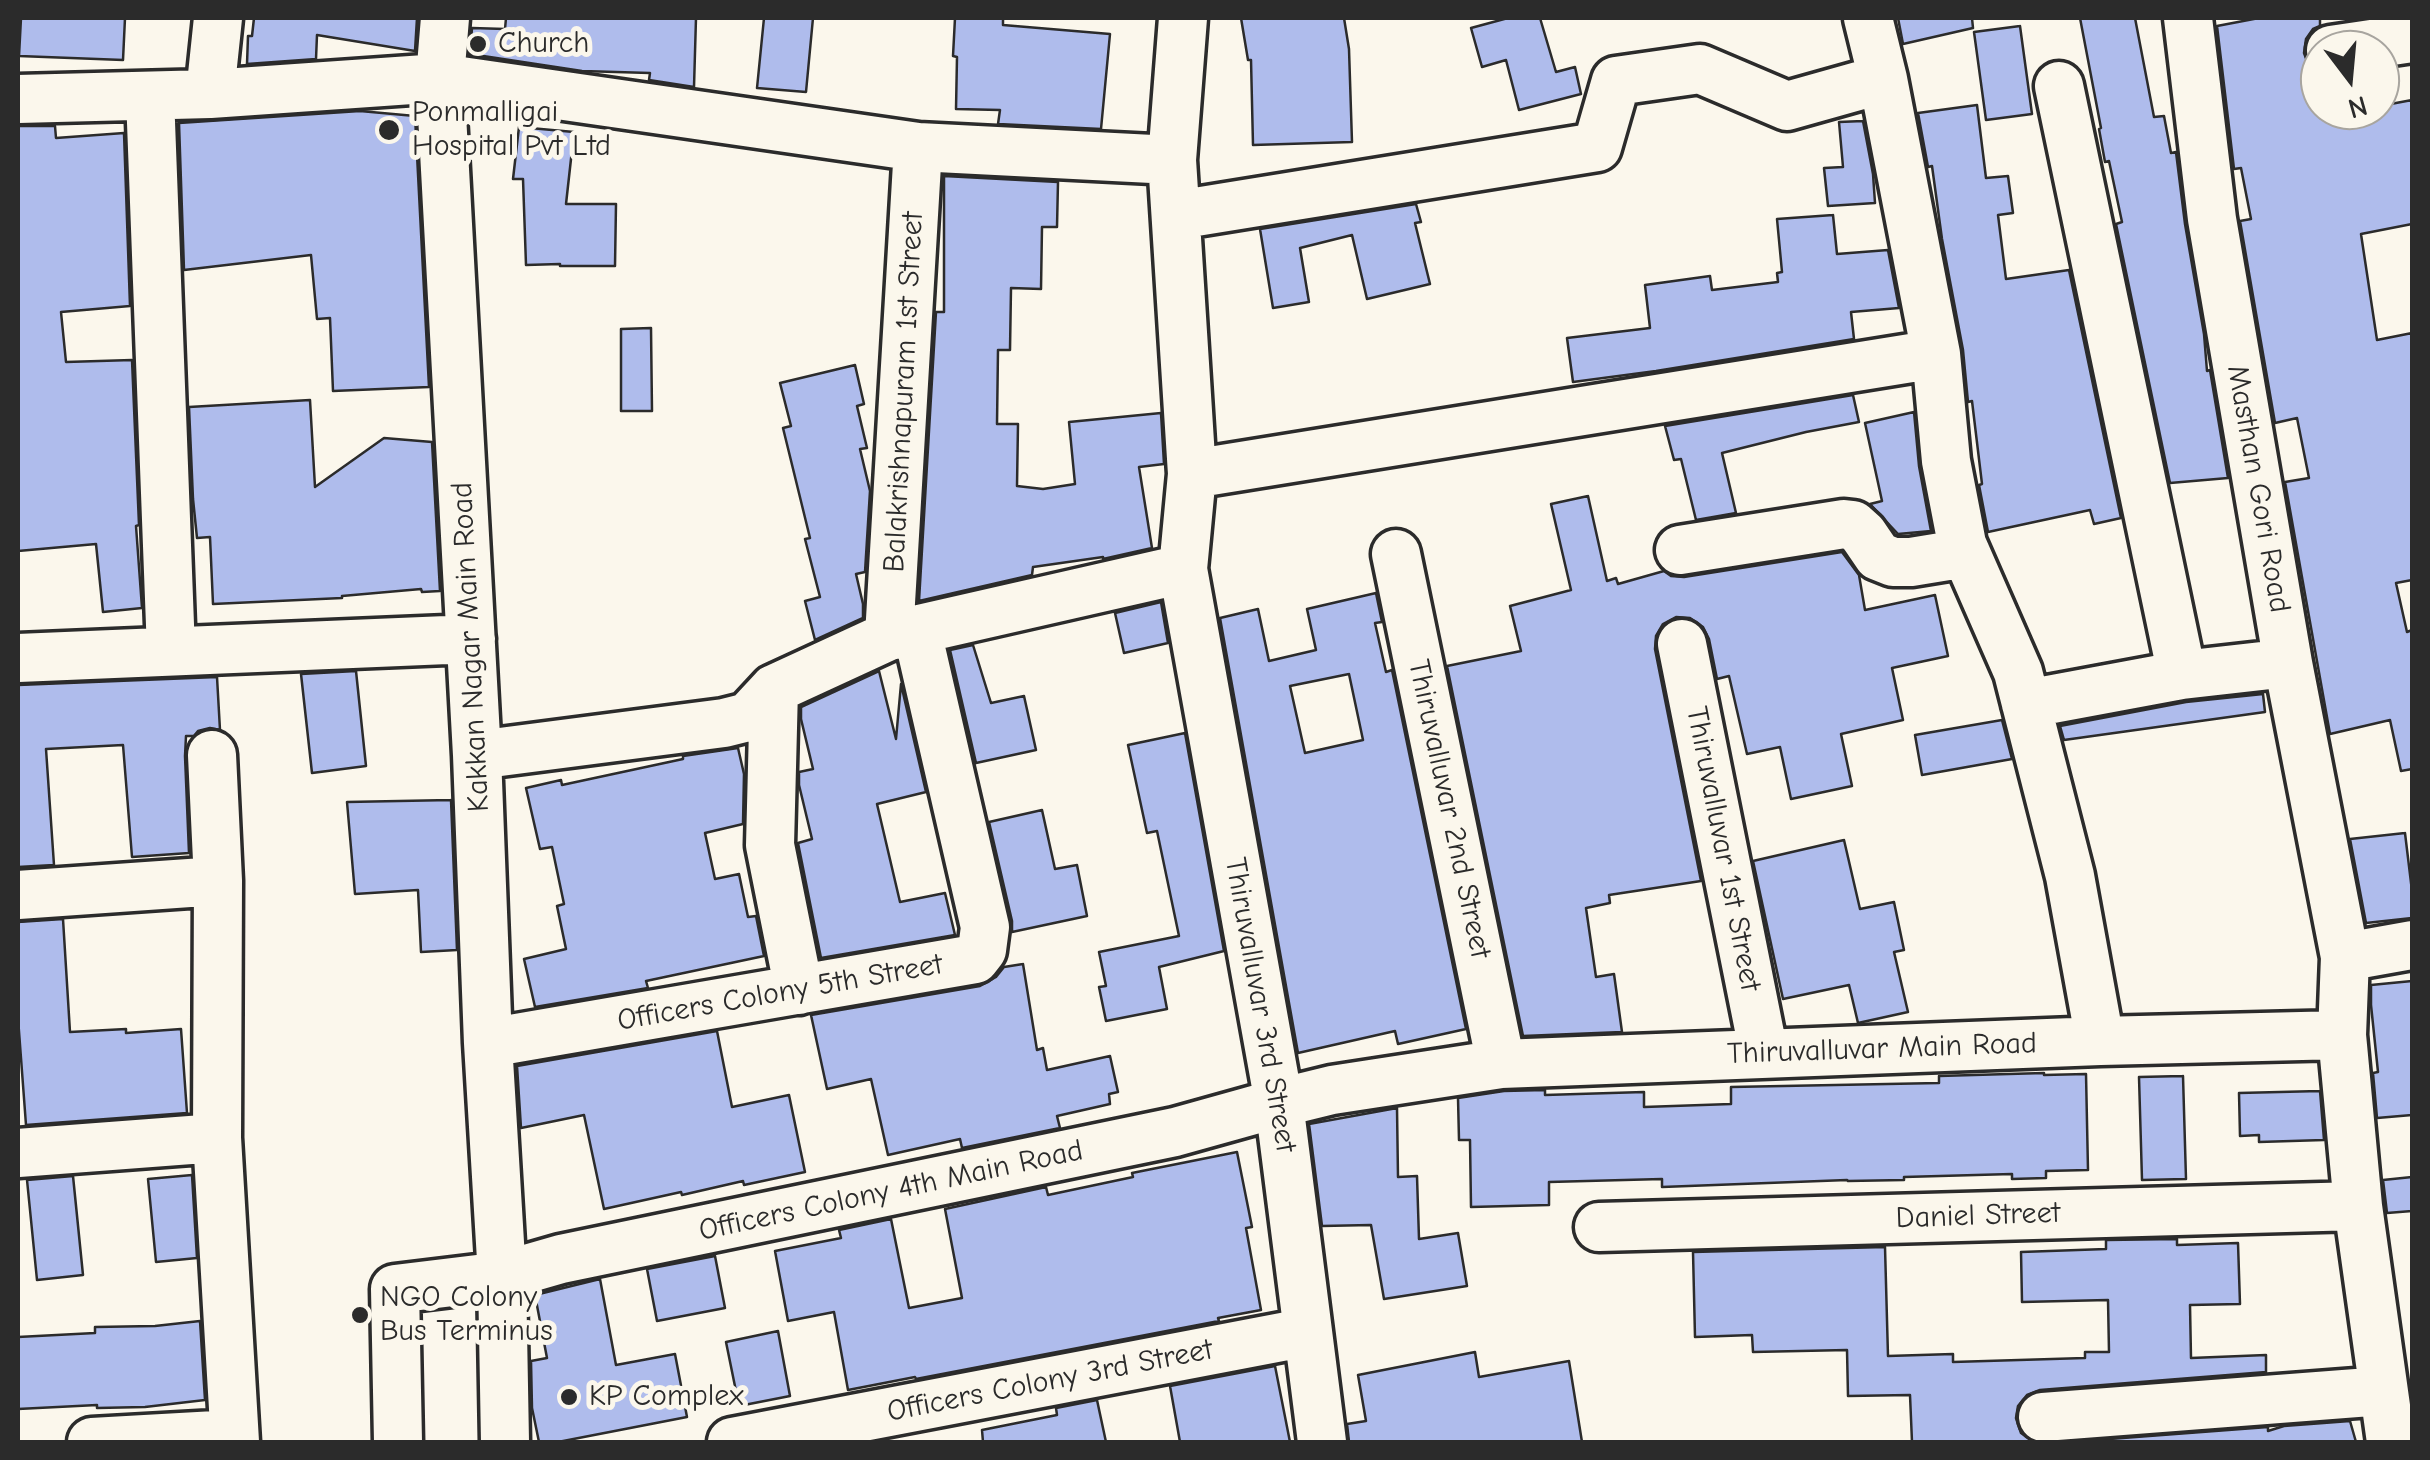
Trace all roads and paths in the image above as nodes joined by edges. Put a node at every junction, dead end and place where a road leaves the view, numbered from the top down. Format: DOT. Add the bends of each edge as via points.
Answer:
graph roads {
  1 [pos="218,18"];
  2 [pos="446,18"];
  3 [pos="1183,18"];
  4 [pos="1868,18"];
  5 [pos="2188,18"];
  6 [pos="440,78"];
  7 [pos="1883,79"];
  8 [pos="2059,86"];
  9 [pos="210,94"];
  10 [pos="150,96"];
  11 [pos="18,99"];
  12 [pos="918,147"];
  13 [pos="1172,160"];
  14 [pos="1177,215"];
  15 [pos="1936,354"];
  16 [pos="1192,474"];
  17 [pos="1680,550"];
  18 [pos="1966,553"];
  19 [pos="1396,554"];
  20 [pos="1184,569"];
  21 [pos="903,634"];
  22 [pos="471,639"];
  23 [pos="1682,644"];
  24 [pos="170,651"];
  25 [pos="18,658"];
  26 [pos="2288,662"];
  27 [pos="2182,674"];
  28 [pos="774,689"];
  29 [pos="2026,704"];
  30 [pos="212,755"];
  31 [pos="477,756"];
  32 [pos="218,881"];
  33 [pos="18,896"];
  34 [pos="2412,945"];
  35 [pos="2345,957"];
  36 [pos="800,990"];
  37 [pos="2342,1035"];
  38 [pos="2100,1041"];
  39 [pos="488,1043"];
  40 [pos="1764,1054"];
  41 [pos="1501,1064"];
  42 [pos="1279,1102"];
  43 [pos="216,1138"];
  44 [pos="18,1153"];
  45 [pos="2358,1206"];
  46 [pos="1600,1226"];
  47 [pos="502,1276"];
  48 [pos="1308,1332"];
  49 [pos="2384,1390"];
  50 [pos="2043,1417"];
  51 [pos="936,1423"];
  52 [pos="234,1438"];
  53 [pos="92,1442"];
  54 [pos="398,1442"];
  55 [pos="505,1442"];
  56 [pos="732,1442"];
  57 [pos="1322,1442"];
  58 [pos="2391,1442"];
  1 -- 9 [label="street"];
  2 -- 6 [label="street, Kakkan Nagar Main Road"];
  3 -- 13 [label="street, Thiruvalluvar 3rd Street"];
  4 -- 7 [label="street"];
  5 -- 26 [label="street, Masthan Gori Road" via="2212,220"];
  6 -- 9 [label="street"];
  6 -- 12 [label="street"];
  6 -- 22 [label="street, Kakkan Nagar Main Road"];
  7 -- 14 [label="street" via="1787,106 1700,69 1616,80 1597,147"];
  7 -- 15 [label="street"];
  8 -- 27 [label="street"];
  9 -- 10 [label="street"];
  10 -- 11 [label="street"];
  10 -- 24 [label="street"];
  12 -- 13 [label="street"];
  12 -- 21 [label="street, Balakrishnapuram 1st Street"];
  13 -- 14 [label="street, Thiruvalluvar 3rd Street"];
  14 -- 16 [label="street, Thiruvalluvar 3rd Street"];
  15 -- 16 [label="street"];
  15 -- 18 [label="street" via="1946,461"];
  16 -- 20 [label="street, Thiruvalluvar 3rd Street"];
  17 -- 18 [label="street" via="1844,524 1894,562"];
  18 -- 29 [label="street"];
  19 -- 41 [label="street, Thiruvalluvar 2nd Street"];
  20 -- 21 [label="street"];
  20 -- 42 [label="street, Thiruvalluvar 3rd Street"];
  21 -- 28 [label="street"];
  21 -- 36 [label="street, Officers Colony 5th Street" via="985,927 982,950 975,959"];
  22 -- 24 [label="street"];
  22 -- 31 [label="street, Kakkan Nagar Main Road"];
  23 -- 40 [label="street, Thiruvalluvar 1st Street"];
  24 -- 25 [label="street"];
  26 -- 27 [label="street"];
  26 -- 35 [label="street, Masthan Gori Road"];
  27 -- 29 [label="street"];
  28 -- 31 [label="street" via="748,717 724,723"];
  28 -- 36 [label="street" via="770,845"];
  29 -- 38 [label="street" via="2070,876"];
  30 -- 32 [label="street"];
  31 -- 39 [label="street, Kakkan Nagar Main Road"];
  32 -- 33 [label="street"];
  32 -- 43 [label="street"];
  34 -- 35 [label="street"];
  35 -- 37 [label="street"];
  36 -- 39 [label="street, Officers Colony 5th Street"];
  37 -- 38 [label="street, Thiruvalluvar Main Road"];
  37 -- 45 [label="street"];
  38 -- 40 [label="street, Thiruvalluvar Main Road"];
  39 -- 47 [label="street, Kakkan Nagar Main Road"];
  40 -- 41 [label="street, Thiruvalluvar Main Road"];
  41 -- 42 [label="street, Thiruvalluvar Main Road"];
  42 -- 47 [label="street, Officers Colony 4th Main Road" via="1175,1132"];
  42 -- 48 [label="street, Thiruvalluvar 3rd Street"];
  43 -- 44 [label="street"];
  43 -- 52 [label="street"];
  45 -- 46 [label="street, Daniel Street"];
  45 -- 49 [label="street"];
  47 -- 54 [label="street, Officers Colony 4th Main Road" via="394,1289"];
  47 -- 55 [label="street, Kakkan Nagar Main Road"];
  48 -- 51 [label="street, Officers Colony 3rd Street"];
  48 -- 57 [label="street, Thiruvalluvar 3rd Street"];
  49 -- 50 [label="street"];
  49 -- 58 [label="street"];
  51 -- 56 [label="street, Officers Colony 3rd Street"];
  52 -- 53 [label="street"];
}
